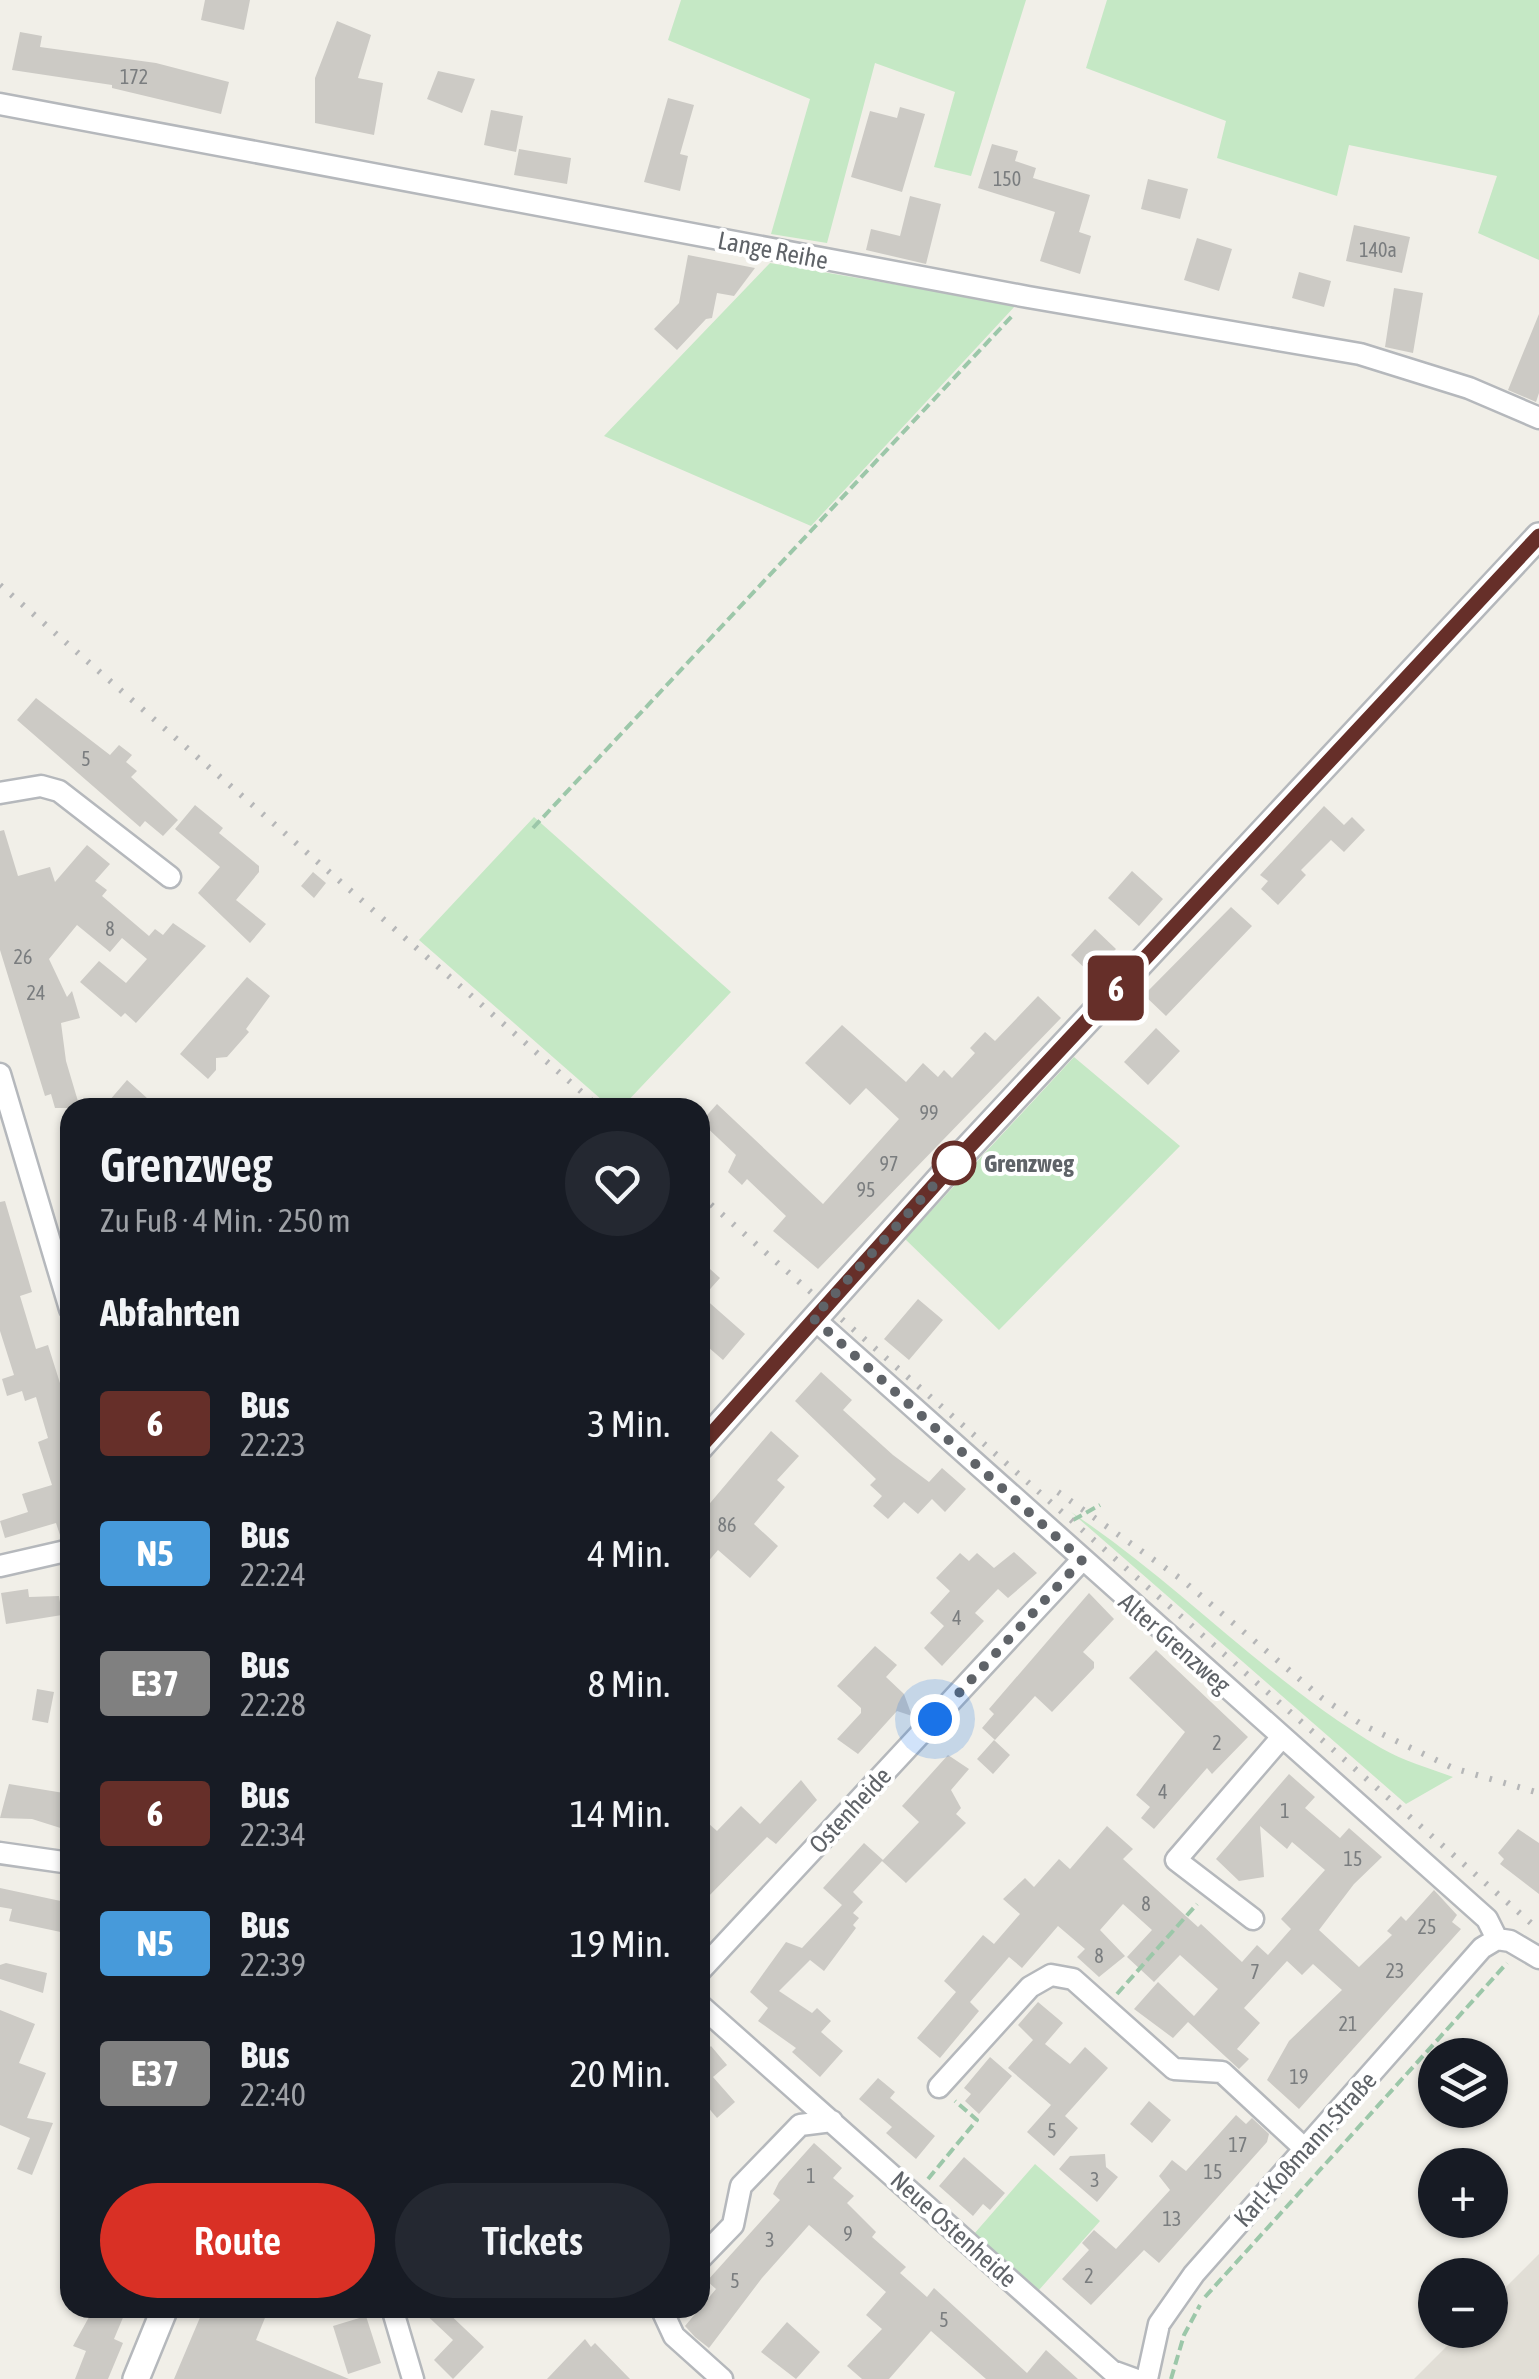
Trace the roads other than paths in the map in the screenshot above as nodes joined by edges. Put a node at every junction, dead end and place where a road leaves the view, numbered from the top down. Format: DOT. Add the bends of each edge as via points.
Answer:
graph roads {
  1 [pos="0,104"];
  2 [pos="1539,418"];
  3 [pos="1539,536"];
  4 [pos="0,793"];
  5 [pos="170,878"];
  6 [pos="1,1079"];
  7 [pos="60,1275"];
  8 [pos="813,1318"];
  9 [pos="710,1436"];
  10 [pos="60,1552"];
  11 [pos="1082,1560"];
  12 [pos="0,1566"];
  13 [pos="1282,1737"];
  14 [pos="0,1853"];
  15 [pos="60,1861"];
  16 [pos="1253,1919"];
  17 [pos="1497,1940"];
  18 [pos="710,1960"];
  19 [pos="1529,1960"];
  20 [pos="710,2014"];
  21 [pos="939,2087"];
  22 [pos="832,2121"];
  23 [pos="1305,2149"];
  24 [pos="710,2249"];
  25 [pos="161,2318"];
  26 [pos="395,2318"];
  27 [pos="666,2318"];
  28 [pos="136,2379"];
  29 [pos="413,2379"];
  30 [pos="722,2379"];
  31 [pos="1134,2379"];
  32 [pos="1147,2379"];
  1 -- 2 [label="street, Lange Reihe" via="1360,354"];
  3 -- 8 [label="street"];
  4 -- 5 [label="street" via="41,786 59,791"];
  6 -- 7 [label="street"];
  8 -- 9 [label="street"];
  8 -- 11 [label="street, Alter Grenzweg"];
  10 -- 12 [label="street"];
  11 -- 13 [label="street, Alter Grenzweg"];
  11 -- 18 [label="street, Ostenheide"];
  13 -- 16 [label="street" via="1176,1860"];
  13 -- 17 [label="street, Alter Grenzweg" via="1487,1919"];
  14 -- 15 [label="street"];
  17 -- 19 [label="street, Alter Grenzweg" via="1510,1940"];
  17 -- 23 [label="street, Karl-Koßmann-Straße" via="1482,1948"];
  20 -- 22 [label="street, Neue Ostenheide"];
  21 -- 23 [label="street" via="1030,1987 1052,1975 1073,1980 1174,2069 1222,2072"];
  22 -- 24 [label="street" via="800,2125 741,2186 733,2225"];
  22 -- 31 [label="street, Neue Ostenheide" via="1112,2371"];
  23 -- 32 [label="street, Karl-Koßmann-Straße" via="1194,2274 1159,2324"];
  25 -- 28 [label="street"];
  26 -- 29 [label="street"];
  27 -- 30 [label="street" via="674,2336"];
}
